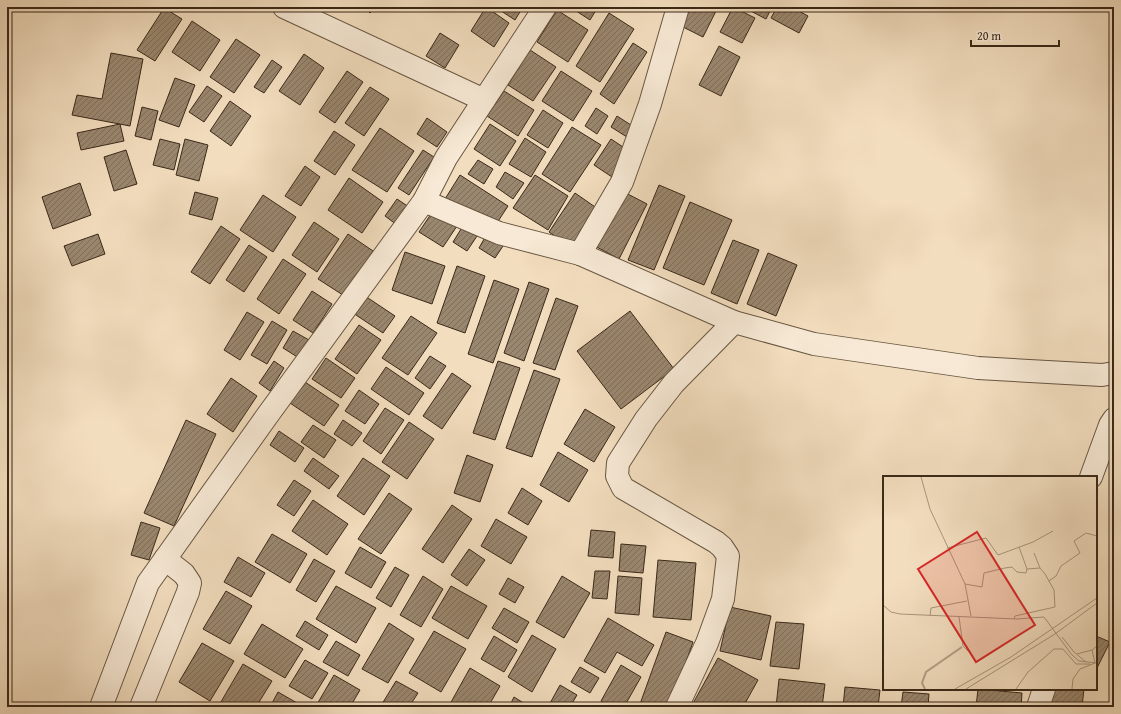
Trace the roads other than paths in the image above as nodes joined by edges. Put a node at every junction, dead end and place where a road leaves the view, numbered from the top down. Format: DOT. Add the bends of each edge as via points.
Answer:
graph roads {
  1 [pos="284,7"];
  2 [pos="545,7"];
  3 [pos="678,7"];
  4 [pos="484,100"];
  5 [pos="424,201"];
  6 [pos="580,254"];
  7 [pos="734,322"];
  8 [pos="1114,374"];
  9 [pos="1114,419"];
  10 [pos="1091,476"];
  11 [pos="165,559"];
  12 [pos="1044,690"];
  13 [pos="101,707"];
  14 [pos="141,707"];
  15 [pos="677,707"];
  16 [pos="1038,707"];
  1 -- 4 [label="street"];
  2 -- 4 [label="street"];
  3 -- 6 [label="street" via="650,104 622,182"];
  4 -- 5 [label="street" via="446,158"];
  5 -- 6 [label="street" via="499,233"];
  5 -- 11 [label="street"];
  6 -- 7 [label="street"];
  7 -- 8 [label="street" via="814,344 978,368"];
  7 -- 15 [label="street" via="674,383 646,419 618,462 617,476 623,488 716,542 728,556 723,599 707,643"];
  9 -- 10 [label="street"];
  11 -- 13 [label="street" via="148,584"];
  11 -- 14 [label="street" via="184,574 190,583"];
  12 -- 16 [label="street"];
}
